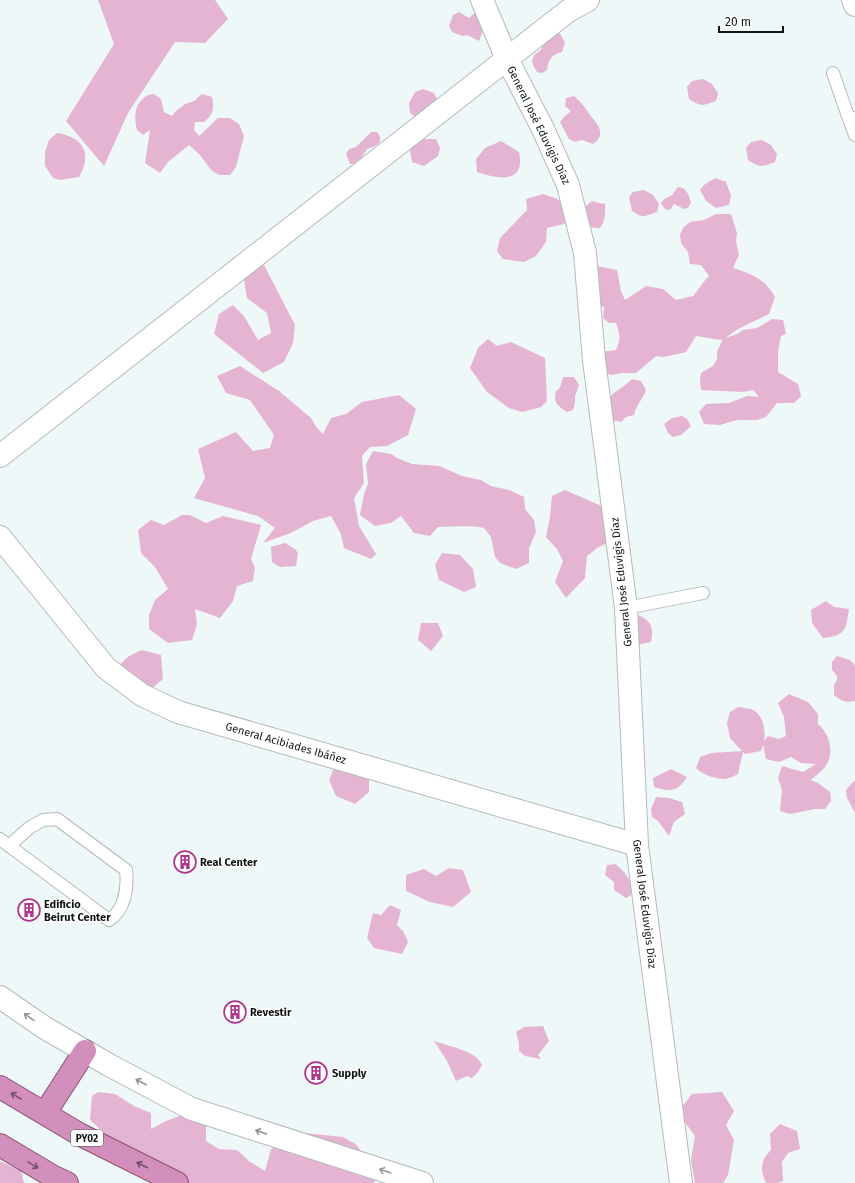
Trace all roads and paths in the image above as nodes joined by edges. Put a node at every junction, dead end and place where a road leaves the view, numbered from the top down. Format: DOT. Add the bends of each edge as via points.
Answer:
graph roads {
  1 [pos="482,0"];
  2 [pos="588,0"];
  3 [pos="853,0"];
  4 [pos="855,5"];
  5 [pos="507,59"];
  6 [pos="833,73"];
  7 [pos="852,119"];
  8 [pos="855,135"];
  9 [pos="0,456"];
  10 [pos="0,537"];
  11 [pos="703,593"];
  12 [pos="626,608"];
  13 [pos="5,842"];
  14 [pos="637,845"];
  15 [pos="0,997"];
  16 [pos="85,1051"];
  17 [pos="0,1087"];
  18 [pos="45,1113"];
  19 [pos="0,1145"];
  20 [pos="67,1183"];
  21 [pos="177,1183"];
  22 [pos="422,1183"];
  23 [pos="681,1183"];
  1 -- 5 [label="street, General José Eduvigis Díaz"];
  2 -- 5 [label="street" via="568,11"];
  3 -- 4 [label="street"];
  5 -- 9 [label="street"];
  5 -- 12 [label="street, General José Eduvigis Díaz" via="568,185 585,253 594,360"];
  6 -- 7 [label="lane"];
  7 -- 8 [label="lane"];
  10 -- 14 [label="street, General Acibiades Ibáñez" via="106,668 142,694 178,712"];
  11 -- 12 [label="lane"];
  12 -- 14 [label="street, General José Eduvigis Díaz"];
  13 -- 13 [label="lane" via="43,820 57,819 126,870 124,899 117,915 109,920"];
  14 -- 23 [label="street, General José Eduvigis Díaz"];
  16 -- 15 [label="street, one-way" via="45,1028"];
  16 -- 18 [label="highway"];
  22 -- 16 [label="street, one-way" via="192,1109"];
  18 -- 17 [label="highway, PY02, one-way"];
  21 -- 18 [label="highway, PY02, one-way" via="79,1134"];
  19 -- 20 [label="highway, one-way"];
}
